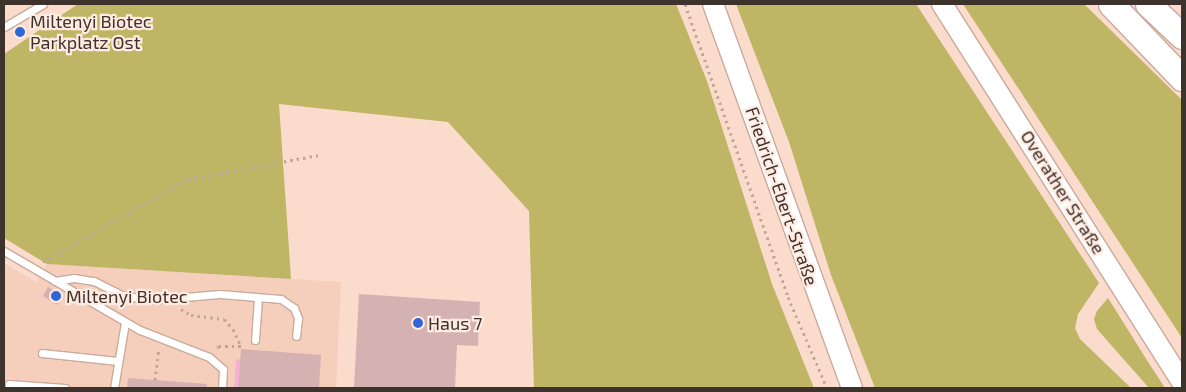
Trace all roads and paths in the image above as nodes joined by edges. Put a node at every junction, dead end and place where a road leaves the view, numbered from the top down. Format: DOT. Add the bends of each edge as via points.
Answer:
graph roads {
  1 [pos="44,4"];
  2 [pos="685,4"];
  3 [pos="713,4"];
  4 [pos="942,4"];
  5 [pos="1111,4"];
  6 [pos="1148,4"];
  7 [pos="4,27"];
  8 [pos="1182,36"];
  9 [pos="1182,78"];
  10 [pos="319,155"];
  11 [pos="4,251"];
  12 [pos="32,269"];
  13 [pos="56,282"];
  14 [pos="258,298"];
  15 [pos="165,301"];
  16 [pos="125,322"];
  17 [pos="296,336"];
  18 [pos="160,338"];
  19 [pos="254,340"];
  20 [pos="219,346"];
  21 [pos="42,353"];
  22 [pos="118,361"];
  23 [pos="155,380"];
  24 [pos="1182,382"];
  25 [pos="9,388"];
  26 [pos="65,388"];
  27 [pos="114,388"];
  28 [pos="222,388"];
  29 [pos="827,388"];
  30 [pos="852,388"];
  1 -- 7 [label="lane"];
  2 -- 29 [label="path" via="788,297"];
  3 -- 30 [label="main road, Friedrich-Ebert-Straße"];
  4 -- 24 [label="main road, Overather Straße"];
  5 -- 9 [label="highway"];
  6 -- 8 [label="highway"];
  10 -- 12 [label="path" via="188,179"];
  11 -- 12 [label="lane"];
  12 -- 13 [label="lane"];
  13 -- 15 [label="lane" via="74,278 94,281 120,295"];
  13 -- 16 [label="lane"];
  14 -- 15 [label="lane" via="220,294"];
  14 -- 17 [label="lane" via="281,299 294,308 298,318"];
  14 -- 19 [label="lane"];
  15 -- 20 [label="path" via="191,315 224,319 241,346"];
  16 -- 18 [label="lane"];
  16 -- 22 [label="lane"];
  18 -- 23 [label="path"];
  18 -- 28 [label="lane" via="209,356 223,369"];
  21 -- 22 [label="lane"];
  22 -- 27 [label="lane"];
  25 -- 26 [label="lane" via="9,384"];
}
